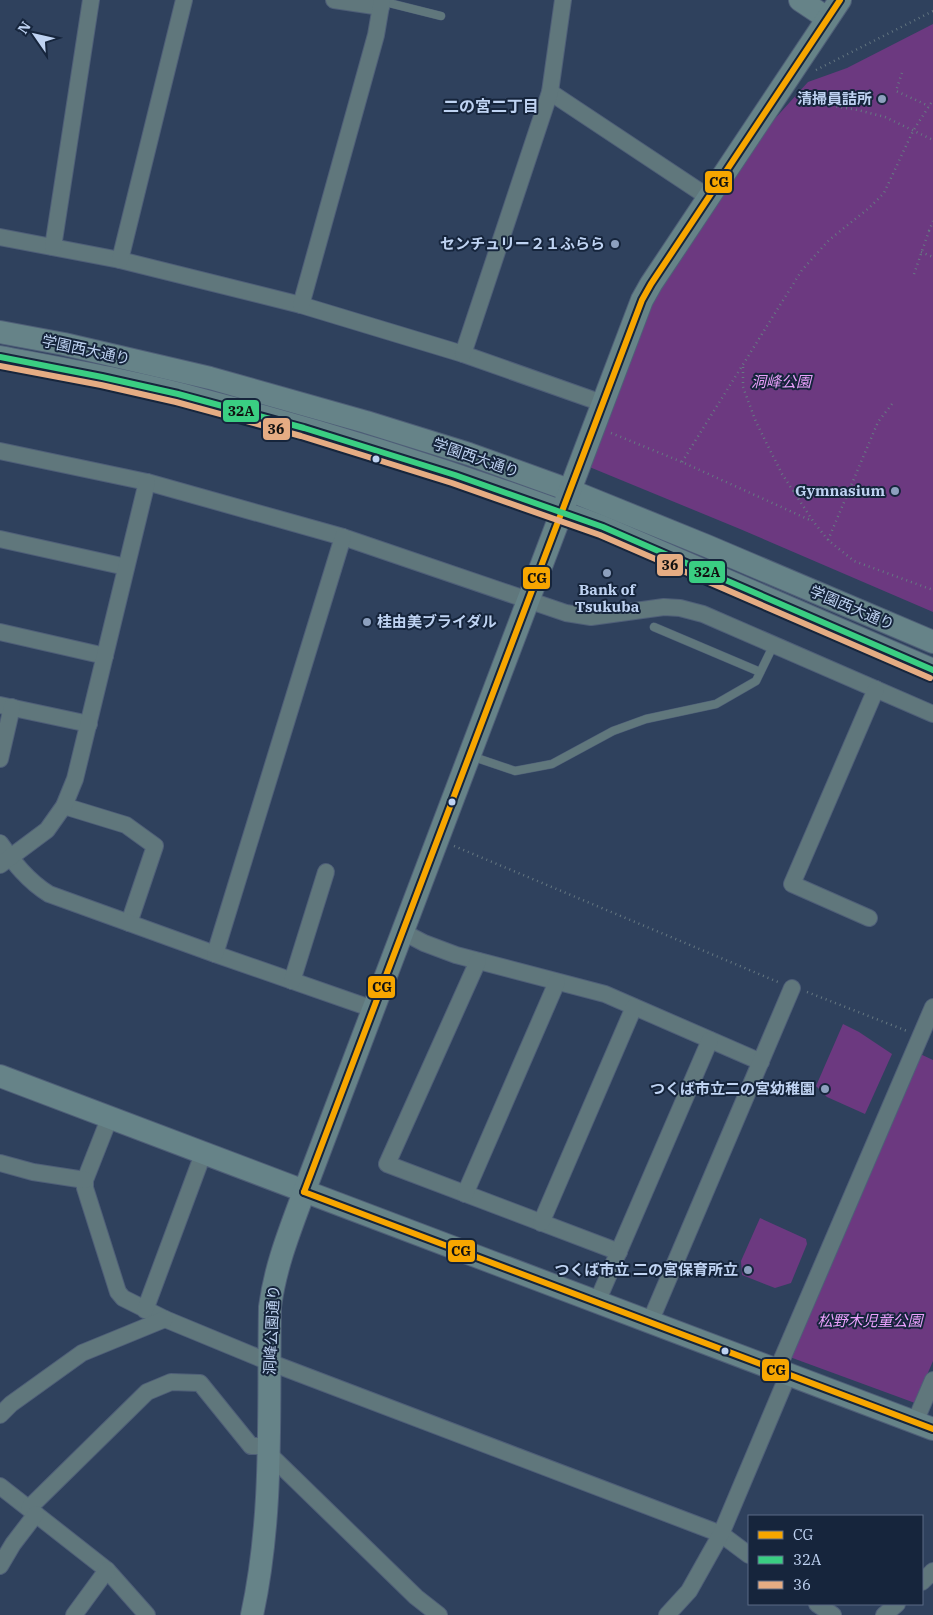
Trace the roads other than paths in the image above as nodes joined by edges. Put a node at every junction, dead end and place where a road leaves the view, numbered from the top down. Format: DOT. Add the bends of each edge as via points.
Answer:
graph roads {
  1 [pos="91,0"];
  2 [pos="184,0"];
  3 [pos="334,0"];
  4 [pos="564,0"];
  5 [pos="800,0"];
  6 [pos="381,3"];
  7 [pos="834,9"];
  8 [pos="441,16"];
  9 [pos="550,92"];
  10 [pos="708,197"];
  11 [pos="0,237"];
  12 [pos="53,247"];
  13 [pos="120,260"];
  14 [pos="301,305"];
  15 [pos="0,332"];
  16 [pos="463,354"];
  17 [pos="0,357"];
  18 [pos="602,403"];
  19 [pos="0,451"];
  20 [pos="147,482"];
  21 [pos="569,490"];
  22 [pos="560,511"];
  23 [pos="343,537"];
  24 [pos="0,538"];
  25 [pos="126,567"];
  26 [pos="528,600"];
  27 [pos="654,627"];
  28 [pos="0,632"];
  29 [pos="933,642"];
  30 [pos="774,644"];
  31 [pos="105,656"];
  32 [pos="933,670"];
  33 [pos="760,672"];
  34 [pos="876,689"];
  35 [pos="6,706"];
  36 [pos="933,714"];
  37 [pos="89,724"];
  38 [pos="469,756"];
  39 [pos="0,759"];
  40 [pos="64,806"];
  41 [pos="0,843"];
  42 [pos="5,862"];
  43 [pos="326,872"];
  44 [pos="869,918"];
  45 [pos="129,923"];
  46 [pos="403,932"];
  47 [pos="215,954"];
  48 [pos="478,961"];
  49 [pos="292,981"];
  50 [pos="557,982"];
  51 [pos="792,988"];
  52 [pos="634,1007"];
  53 [pos="933,1007"];
  54 [pos="374,1009"];
  55 [pos="710,1040"];
  56 [pos="761,1062"];
  57 [pos="0,1076"];
  58 [pos="109,1119"];
  59 [pos="204,1154"];
  60 [pos="0,1163"];
  61 [pos="85,1180"];
  62 [pos="304,1192"];
  63 [pos="465,1194"];
  64 [pos="541,1223"];
  65 [pos="619,1252"];
  66 [pos="597,1302"];
  67 [pos="145,1310"];
  68 [pos="165,1319"];
  69 [pos="650,1322"];
  70 [pos="269,1362"];
  71 [pos="785,1367"];
  72 [pos="933,1380"];
  73 [pos="0,1415"];
  74 [pos="924,1426"];
  75 [pos="268,1449"];
  76 [pos="0,1486"];
  77 [pos="33,1511"];
  78 [pos="720,1534"];
  79 [pos="748,1554"];
  80 [pos="0,1566"];
  81 [pos="107,1570"];
  82 [pos="933,1571"];
  83 [pos="923,1581"];
  84 [pos="819,1605"];
  85 [pos="896,1605"];
  86 [pos="74,1615"];
  87 [pos="147,1615"];
  88 [pos="252,1615"];
  89 [pos="438,1615"];
  90 [pos="667,1615"];
  91 [pos="833,1615"];
  92 [pos="884,1615"];
  1 -- 12 [label="street"];
  2 -- 13 [label="street"];
  3 -- 6 [label="street"];
  4 -- 9 [label="street"];
  5 -- 7 [label="street"];
  6 -- 8 [label="lane"];
  6 -- 14 [label="street" via="376,35"];
  7 -- 10 [label="street, 洞峰公園通り"];
  9 -- 10 [label="street"];
  9 -- 16 [label="street"];
  10 -- 18 [label="street, 洞峰公園通り" via="642,300"];
  11 -- 12 [label="street"];
  12 -- 13 [label="street"];
  13 -- 14 [label="street"];
  14 -- 16 [label="street"];
  15 -- 21 [label="street, 学園西大通り" via="210,378 469,454"];
  16 -- 18 [label="street"];
  17 -- 22 [label="street, 学園西大通り" via="202,400 355,443"];
  18 -- 21 [label="street, 洞峰公園通り"];
  19 -- 20 [label="street"];
  20 -- 23 [label="street"];
  20 -- 25 [label="street"];
  21 -- 22 [label="street, 洞峰公園通り"];
  21 -- 29 [label="street, 学園西大通り"];
  22 -- 26 [label="street, 洞峰公園通り"];
  22 -- 32 [label="street, 学園西大通り"];
  23 -- 26 [label="street"];
  23 -- 47 [label="street"];
  24 -- 25 [label="street"];
  25 -- 31 [label="street"];
  26 -- 30 [label="street" via="566,613 591,616 680,608 703,614"];
  26 -- 38 [label="street, 洞峰公園通り"];
  27 -- 33 [label="lane"];
  28 -- 31 [label="street"];
  30 -- 33 [label="lane"];
  30 -- 34 [label="street"];
  31 -- 37 [label="street"];
  33 -- 38 [label="lane" via="756,681 716,704 646,719 613,731 552,764 515,771"];
  34 -- 36 [label="street"];
  34 -- 44 [label="street" via="792,884"];
  35 -- 37 [label="street"];
  35 -- 39 [label="street"];
  37 -- 40 [label="street" via="75,779"];
  38 -- 46 [label="street, 洞峰公園通り"];
  40 -- 42 [label="street" via="47,830"];
  40 -- 45 [label="street" via="126,825 155,846"];
  41 -- 42 [label="street"];
  42 -- 45 [label="street" via="49,894"];
  43 -- 49 [label="street"];
  45 -- 47 [label="street"];
  46 -- 48 [label="street" via="424,943"];
  46 -- 54 [label="street, 洞峰公園通り"];
  47 -- 49 [label="street"];
  48 -- 50 [label="street"];
  48 -- 63 [label="street" via="387,1164"];
  49 -- 54 [label="street"];
  50 -- 52 [label="street" via="605,994"];
  50 -- 63 [label="street"];
  51 -- 56 [label="street"];
  52 -- 55 [label="street"];
  52 -- 64 [label="street"];
  53 -- 71 [label="street"];
  54 -- 62 [label="street, 洞峰公園通り"];
  55 -- 56 [label="street"];
  55 -- 65 [label="street"];
  56 -- 69 [label="street"];
  57 -- 58 [label="street"];
  58 -- 59 [label="street"];
  58 -- 61 [label="street"];
  59 -- 62 [label="street"];
  59 -- 67 [label="street"];
  60 -- 61 [label="street"];
  61 -- 67 [label="street" via="118,1292"];
  62 -- 66 [label="street"];
  62 -- 70 [label="street, 洞峰公園通り" via="272,1289"];
  63 -- 64 [label="street"];
  64 -- 65 [label="street"];
  65 -- 66 [label="street"];
  66 -- 69 [label="street"];
  67 -- 68 [label="street"];
  68 -- 70 [label="street"];
  68 -- 73 [label="street" via="82,1353"];
  69 -- 71 [label="street"];
  70 -- 75 [label="street, 洞峰公園通り"];
  70 -- 78 [label="street"];
  71 -- 74 [label="street"];
  71 -- 78 [label="street"];
  72 -- 74 [label="street"];
  75 -- 77 [label="street" via="251,1446 200,1383 172,1382 146,1392"];
  75 -- 88 [label="street, 洞峰公園通り" via="265,1542"];
  75 -- 89 [label="street"];
  76 -- 77 [label="street"];
  77 -- 80 [label="street"];
  77 -- 81 [label="street"];
  78 -- 79 [label="street"];
  78 -- 90 [label="street" via="689,1591"];
  81 -- 86 [label="street"];
  81 -- 87 [label="street"];
  82 -- 83 [label="street"];
  84 -- 91 [label="street"];
  85 -- 92 [label="street"];
}
